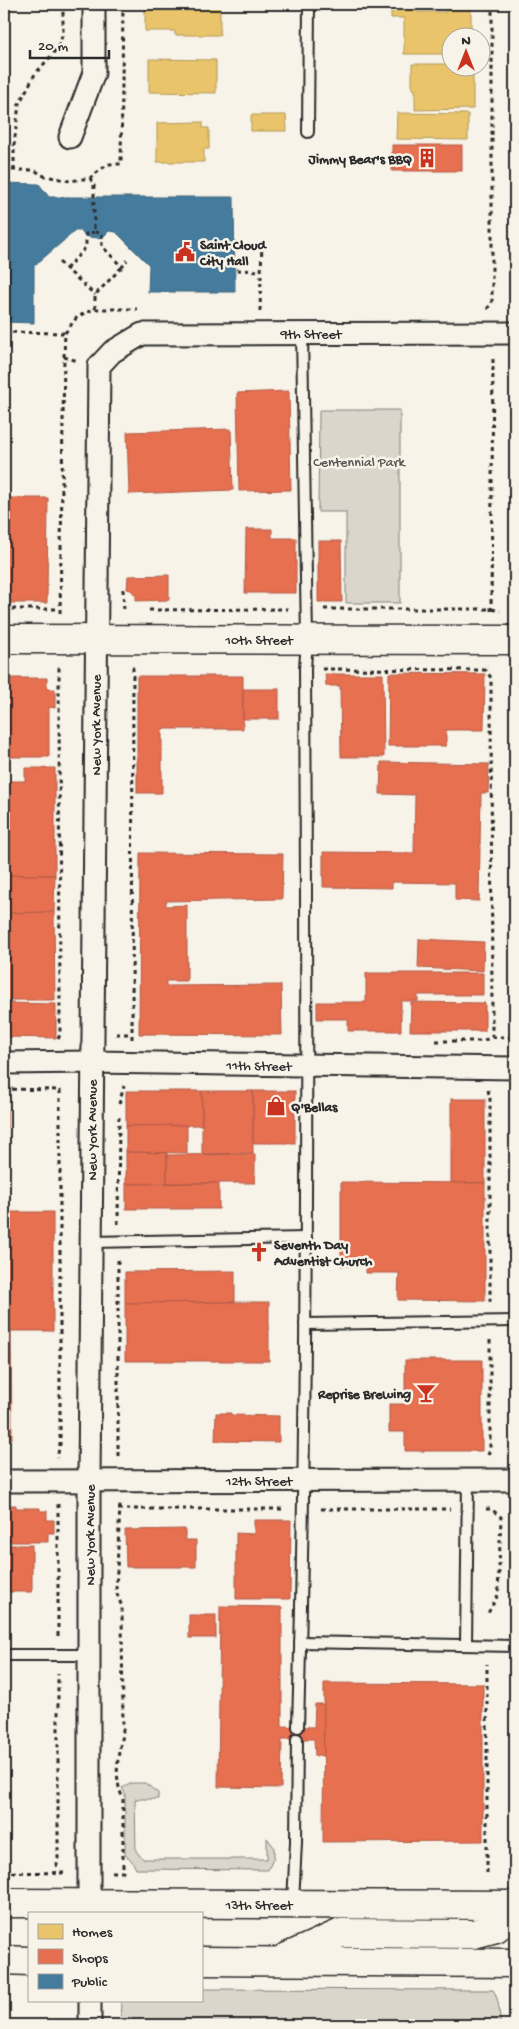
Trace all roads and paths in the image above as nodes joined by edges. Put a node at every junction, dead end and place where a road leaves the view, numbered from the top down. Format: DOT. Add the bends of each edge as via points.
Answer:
graph roads {
  1 [pos="63,4"];
  2 [pos="94,4"];
  3 [pos="123,4"];
  4 [pos="308,4"];
  5 [pos="308,132"];
  6 [pos="70,137"];
  7 [pos="4,170"];
  8 [pos="14,170"];
  9 [pos="90,178"];
  10 [pos="94,232"];
  11 [pos="262,241"];
  12 [pos="127,260"];
  13 [pos="59,262"];
  14 [pos="122,267"];
  15 [pos="66,269"];
  16 [pos="237,270"];
  17 [pos="261,271"];
  18 [pos="95,295"];
  19 [pos="492,303"];
  20 [pos="95,309"];
  21 [pos="260,312"];
  22 [pos="4,332"];
  23 [pos="66,333"];
  24 [pos="302,333"];
  25 [pos="493,333"];
  26 [pos="515,333"];
  27 [pos="112,352"];
  28 [pos="4,609"];
  29 [pos="60,610"];
  30 [pos="4,639"];
  31 [pos="96,639"];
  32 [pos="307,640"];
  33 [pos="488,640"];
  34 [pos="515,640"];
  35 [pos="59,668"];
  36 [pos="515,1037"];
  37 [pos="54,1041"];
  38 [pos="92,1062"];
  39 [pos="4,1063"];
  40 [pos="306,1065"];
  41 [pos="488,1068"];
  42 [pos="515,1068"];
  43 [pos="306,1238"];
  44 [pos="90,1242"];
  45 [pos="490,1321"];
  46 [pos="515,1321"];
  47 [pos="305,1324"];
  48 [pos="89,1446"];
  49 [pos="59,1448"];
  50 [pos="122,1452"];
  51 [pos="482,1458"];
  52 [pos="4,1480"];
  53 [pos="89,1480"];
  54 [pos="303,1480"];
  55 [pos="468,1480"];
  56 [pos="515,1480"];
  57 [pos="58,1509"];
  58 [pos="303,1509"];
  59 [pos="468,1509"];
  60 [pos="89,1510"];
  61 [pos="300,1642"];
  62 [pos="466,1645"];
  63 [pos="487,1645"];
  64 [pos="515,1646"];
  65 [pos="4,1655"];
  66 [pos="89,1655"];
  67 [pos="298,1727"];
  68 [pos="297,1739"];
  69 [pos="486,1873"];
  70 [pos="4,1903"];
  71 [pos="293,1904"];
  72 [pos="515,1904"];
  73 [pos="89,1908"];
  74 [pos="515,1909"];
  75 [pos="4,1960"];
  76 [pos="28,1960"];
  77 [pos="202,1961"];
  78 [pos="277,1962"];
  79 [pos="515,1963"];
  80 [pos="90,2002"];
  81 [pos="90,2025"];
  1 -- 8 [label="path" via="63,33 59,45 35,74 18,104"];
  2 -- 6 [label="street" via="94,73"];
  3 -- 9 [label="path" via="121,164 108,164"];
  4 -- 5 [label="lane"];
  7 -- 8 [label="path"];
  8 -- 9 [label="path" via="35,170 41,175 70,180"];
  9 -- 10 [label="path" via="94,185"];
  10 -- 14 [label="path" via="102,233 102,246"];
  10 -- 15 [label="path" via="86,234 86,247"];
  11 -- 17 [label="path"];
  12 -- 14 [label="path"];
  13 -- 15 [label="path"];
  14 -- 18 [label="path"];
  15 -- 18 [label="path"];
  16 -- 17 [label="path"];
  17 -- 21 [label="path"];
  18 -- 20 [label="path"];
  19 -- 25 [label="path"];
  22 -- 23 [label="path"];
  24 -- 25 [label="street, 9th Street"];
  24 -- 27 [label="street, 9th Street" via="142,334"];
  24 -- 32 [label="lane"];
  25 -- 26 [label="street, 9th Street"];
  25 -- 33 [label="path" via="492,609"];
  27 -- 31 [label="street, New York Avenue" via="99,366"];
  28 -- 29 [label="path"];
  30 -- 31 [label="main road, 10th Street"];
  31 -- 32 [label="main road, 10th Street"];
  31 -- 38 [label="street, New York Avenue"];
  32 -- 33 [label="main road, 10th Street"];
  32 -- 40 [label="lane"];
  33 -- 34 [label="main road, 10th Street"];
  35 -- 37 [label="path" via="60,1035"];
  36 -- 41 [label="path" via="490,1038"];
  38 -- 39 [label="street, 11th Street"];
  38 -- 40 [label="street, 11th Street"];
  38 -- 44 [label="street, New York Avenue"];
  40 -- 41 [label="street, 11th Street"];
  40 -- 43 [label="lane"];
  41 -- 42 [label="street, 11th Street"];
  41 -- 45 [label="path"];
  43 -- 44 [label="lane"];
  43 -- 47 [label="lane"];
  44 -- 48 [label="street, New York Avenue"];
  45 -- 46 [label="lane"];
  45 -- 47 [label="lane"];
  45 -- 51 [label="path" via="490,1450"];
  47 -- 54 [label="lane"];
  48 -- 49 [label="path"];
  48 -- 50 [label="path"];
  48 -- 53 [label="street, New York Avenue"];
  52 -- 53 [label="street, 12th Street"];
  53 -- 54 [label="street, 12th Street"];
  53 -- 60 [label="street, New York Avenue"];
  54 -- 55 [label="street, 12th Street"];
  54 -- 58 [label="lane"];
  55 -- 56 [label="street, 12th Street"];
  55 -- 59 [label="lane"];
  57 -- 60 [label="path"];
  58 -- 59 [label="path"];
  58 -- 60 [label="path"];
  58 -- 61 [label="lane"];
  59 -- 62 [label="lane"];
  59 -- 63 [label="path" via="491,1509 501,1517 498,1595 487,1612"];
  60 -- 66 [label="street, New York Avenue"];
  61 -- 62 [label="lane"];
  61 -- 67 [label="lane"];
  62 -- 63 [label="lane"];
  63 -- 64 [label="lane"];
  63 -- 69 [label="path"];
  65 -- 66 [label="lane"];
  66 -- 73 [label="street, New York Avenue"];
  68 -- 71 [label="lane"];
  70 -- 73 [label="main road, 13th Street"];
  71 -- 72 [label="main road, 13th Street"];
  71 -- 73 [label="main road, 13th Street"];
  74 -- 78 [label="main road" via="496,1928 474,1934 341,1933"];
  75 -- 76 [label="main road"];
  77 -- 78 [label="main road"];
  78 -- 79 [label="main road"];
  80 -- 81 [label="street"];
}
